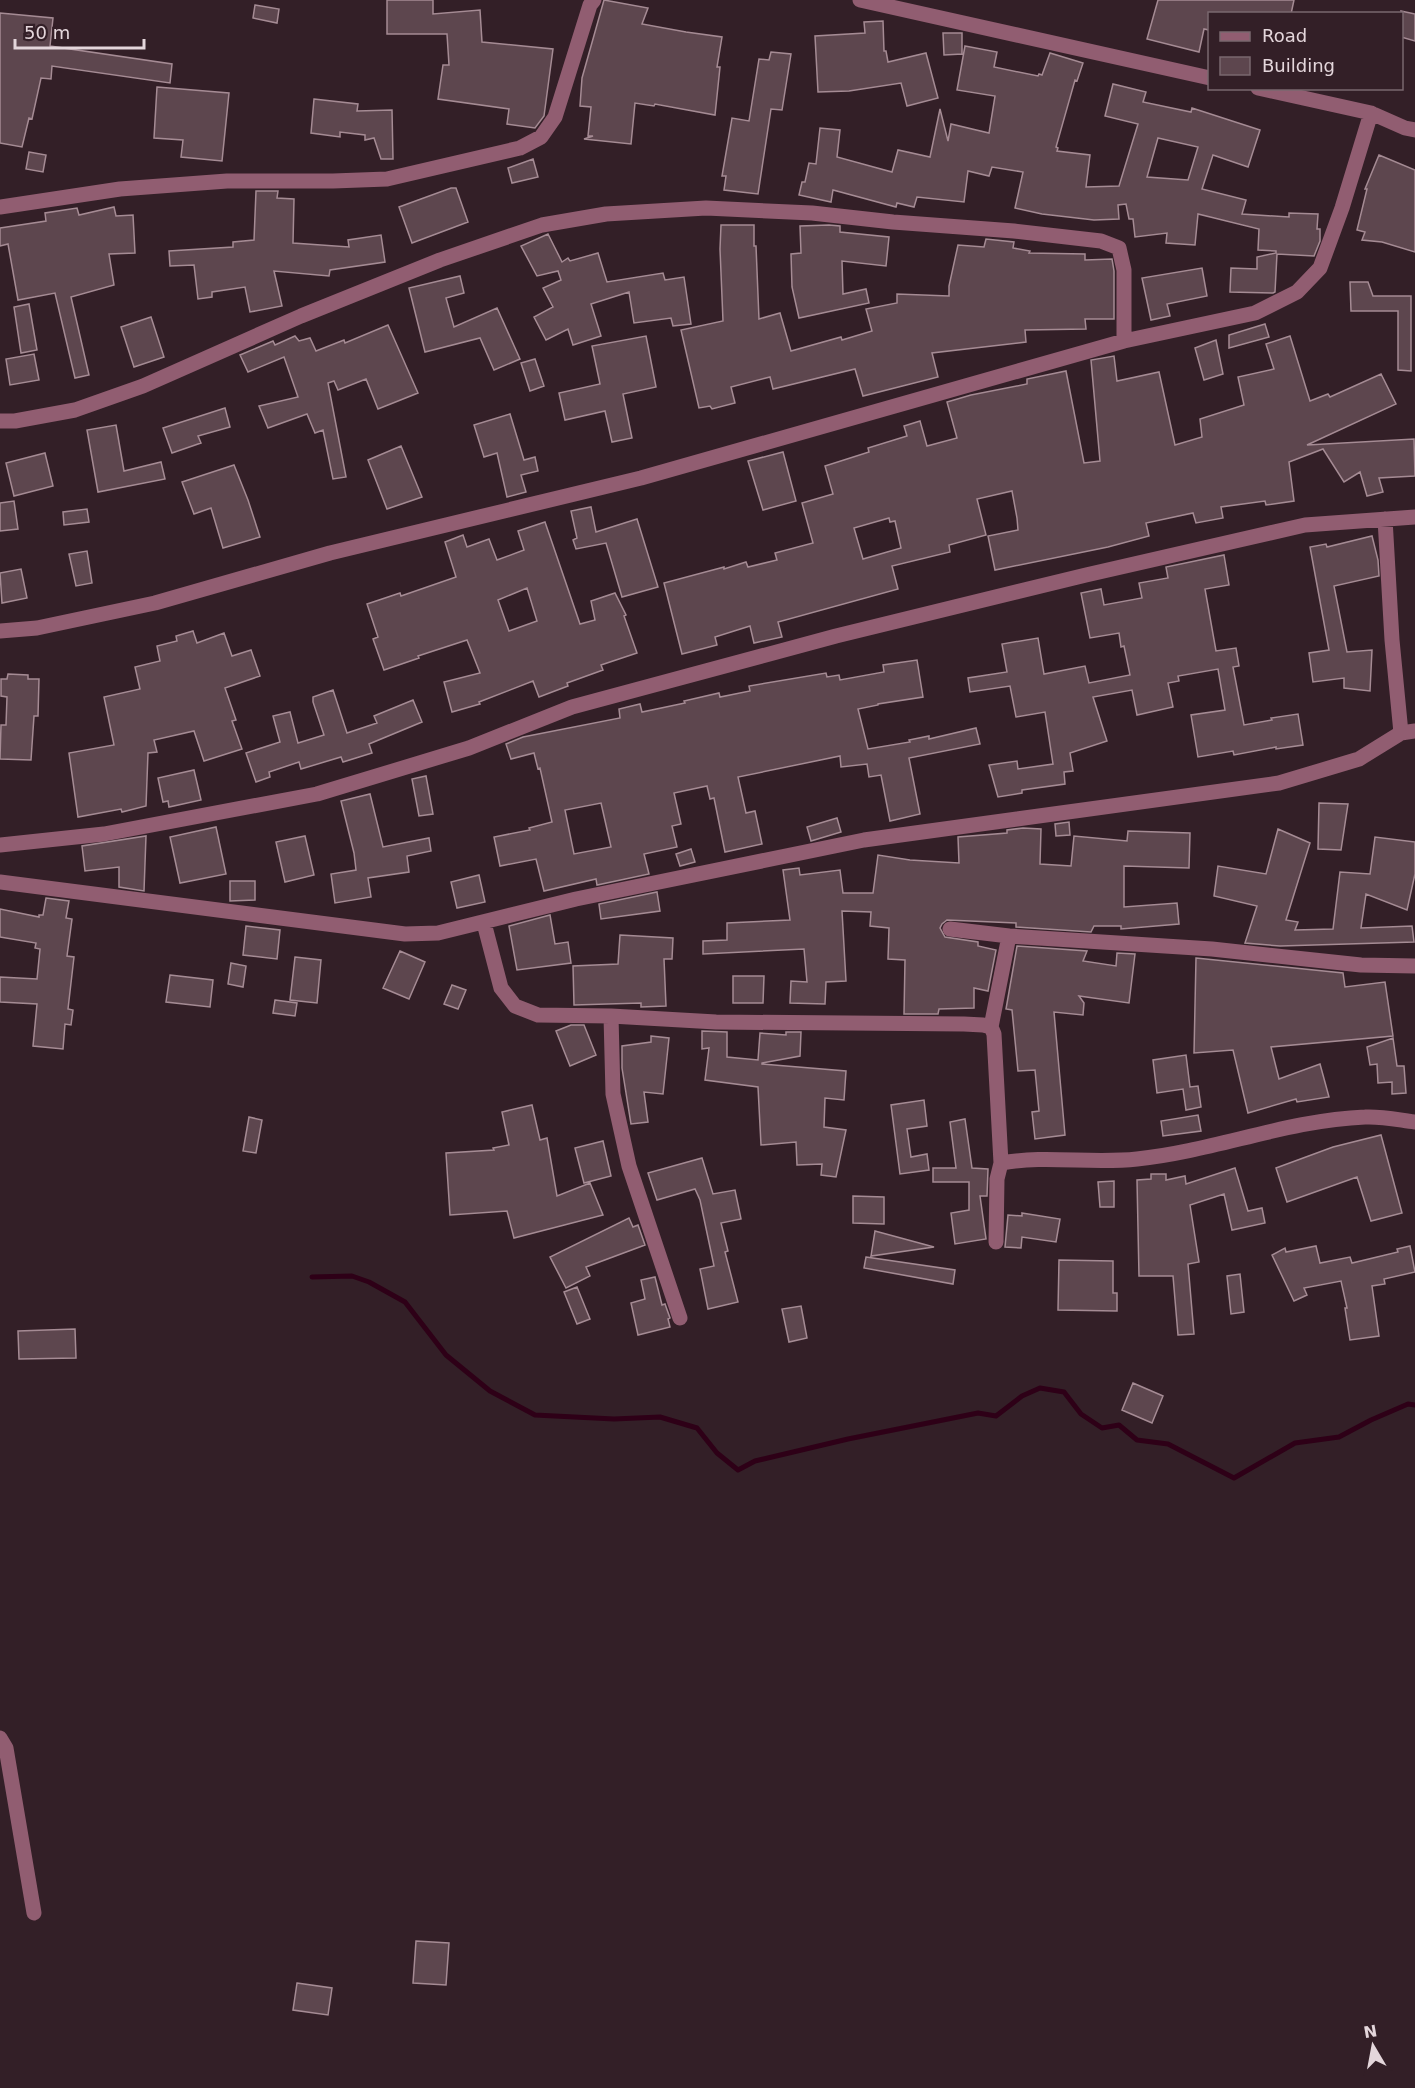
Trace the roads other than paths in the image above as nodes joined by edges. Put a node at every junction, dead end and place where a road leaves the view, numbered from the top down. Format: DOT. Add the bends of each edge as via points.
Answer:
graph roads {
  1 [pos="594,0"];
  2 [pos="860,0"];
  3 [pos="1208,78"];
  4 [pos="1267,90"];
  5 [pos="1371,113"];
  6 [pos="1415,130"];
  7 [pos="0,207"];
  8 [pos="1124,341"];
  9 [pos="0,421"];
  10 [pos="1415,517"];
  11 [pos="1385,519"];
  12 [pos="0,632"];
  13 [pos="1408,732"];
  14 [pos="0,845"];
  15 [pos="0,882"];
  16 [pos="484,922"];
  17 [pos="950,929"];
  18 [pos="1009,936"];
  19 [pos="1415,966"];
  20 [pos="611,1016"];
  21 [pos="991,1027"];
  22 [pos="1415,1122"];
  23 [pos="1001,1163"];
  24 [pos="996,1242"];
  25 [pos="680,1318"];
  26 [pos="0,1738"];
  27 [pos="34,1913"];
  1 -- 7 [label="street" via="555,117 541,137 520,148 387,179 227,181 120,189"];
  2 -- 3 [label="street"];
  4 -- 5 [label="street"];
  5 -- 6 [label="street"];
  5 -- 8 [label="street" via="1320,268 1297,292 1255,313"];
  8 -- 9 [label="street" via="1124,270 1119,248 1101,242 812,213 706,208 606,214 542,225 440,260 143,386 75,410"];
  8 -- 12 [label="street" via="641,478 330,553 155,603"];
  10 -- 11 [label="street"];
  11 -- 13 [label="street" via="1392,640"];
  11 -- 14 [label="street" via="1305,525 836,636 572,707 469,748 317,794 104,834"];
  13 -- 16 [label="street" via="1359,759 1279,783 864,840 576,899"];
  15 -- 16 [label="street" via="405,934 438,933"];
  16 -- 20 [label="street" via="501,988 515,1006 537,1015"];
  17 -- 18 [label="street"];
  18 -- 19 [label="street"];
  18 -- 21 [label="street"];
  20 -- 21 [label="street"];
  20 -- 25 [label="street" via="613,1094 628,1166"];
  21 -- 23 [label="street"];
  22 -- 23 [label="street" via="1366,1117 1312,1123 1192,1151 1135,1159 1023,1159"];
  23 -- 24 [label="street"];
  26 -- 27 [label="street" via="6,1748"];
}
